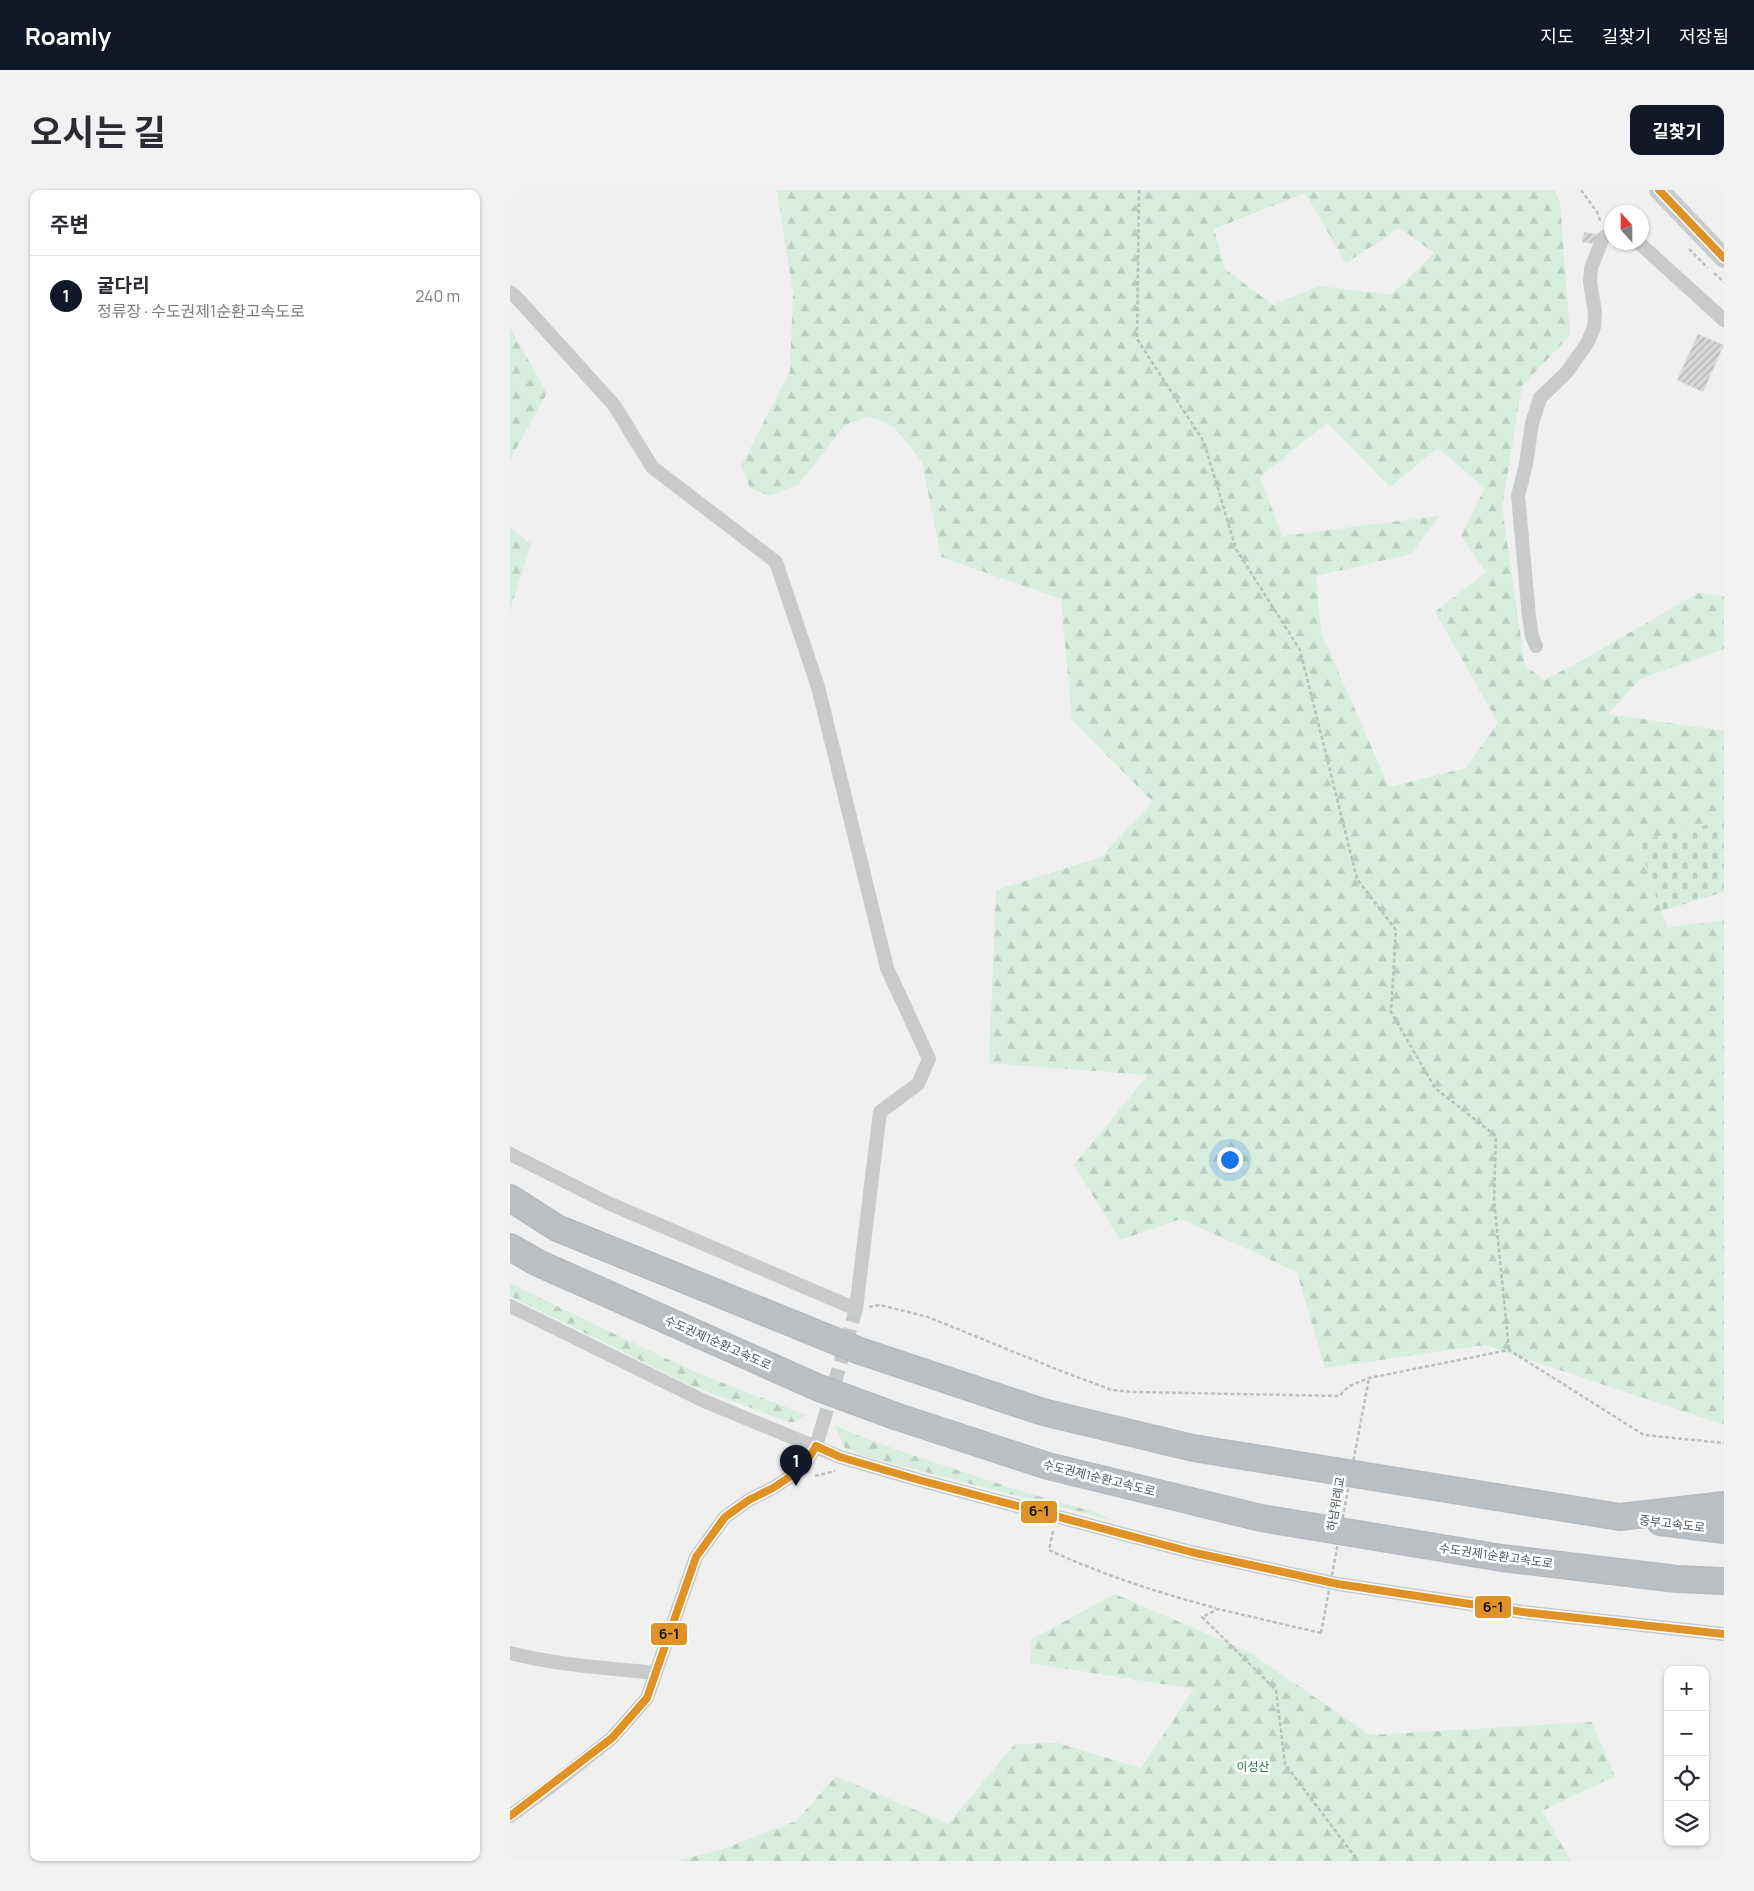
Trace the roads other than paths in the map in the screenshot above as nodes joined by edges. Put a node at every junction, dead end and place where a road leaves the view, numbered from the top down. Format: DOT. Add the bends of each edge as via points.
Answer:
graph roads {
  1 [pos="1659,190"];
  2 [pos="1604,241"];
  3 [pos="1647,250"];
  4 [pos="1724,258"];
  5 [pos="510,292"];
  6 [pos="1724,320"];
  7 [pos="1536,646"];
  8 [pos="510,1154"];
  9 [pos="510,1198"];
  10 [pos="510,1247"];
  11 [pos="510,1306"];
  12 [pos="823,1423"];
  13 [pos="816,1446"];
  14 [pos="1724,1505"];
  15 [pos="1620,1517"];
  16 [pos="1724,1530"];
  17 [pos="1724,1581"];
  18 [pos="1724,1634"];
  19 [pos="510,1653"];
  20 [pos="655,1673"];
  21 [pos="510,1816"];
  1 -- 4 [label="main road"];
  2 -- 7 [label="street" via="1591,268 1594,327 1588,342 1566,373 1540,398 1518,496 1528,616"];
  3 -- 6 [label="street"];
  5 -- 8 [label="street" via="614,405 652,467 776,562 816,678 887,968 928,1058 918,1084 880,1112 856,1309 608,1203"];
  9 -- 15 [label="highway" via="557,1228 860,1351 1043,1412 1193,1448"];
  10 -- 17 [label="highway, 수도권제1순환고속도로" via="547,1267 819,1388 1048,1466 1261,1518 1502,1558 1677,1580"];
  11 -- 13 [label="street" via="704,1401"];
  12 -- 13 [label="street"];
  13 -- 18 [label="street" via="840,1457 920,1480 1191,1552 1338,1584 1523,1612"];
  13 -- 20 [label="street" via="803,1468 725,1517 696,1557"];
  14 -- 15 [label="highway"];
  15 -- 16 [label="highway, 중부고속도로"];
  19 -- 20 [label="street"];
  20 -- 21 [label="street" via="647,1698 612,1738"];
}
